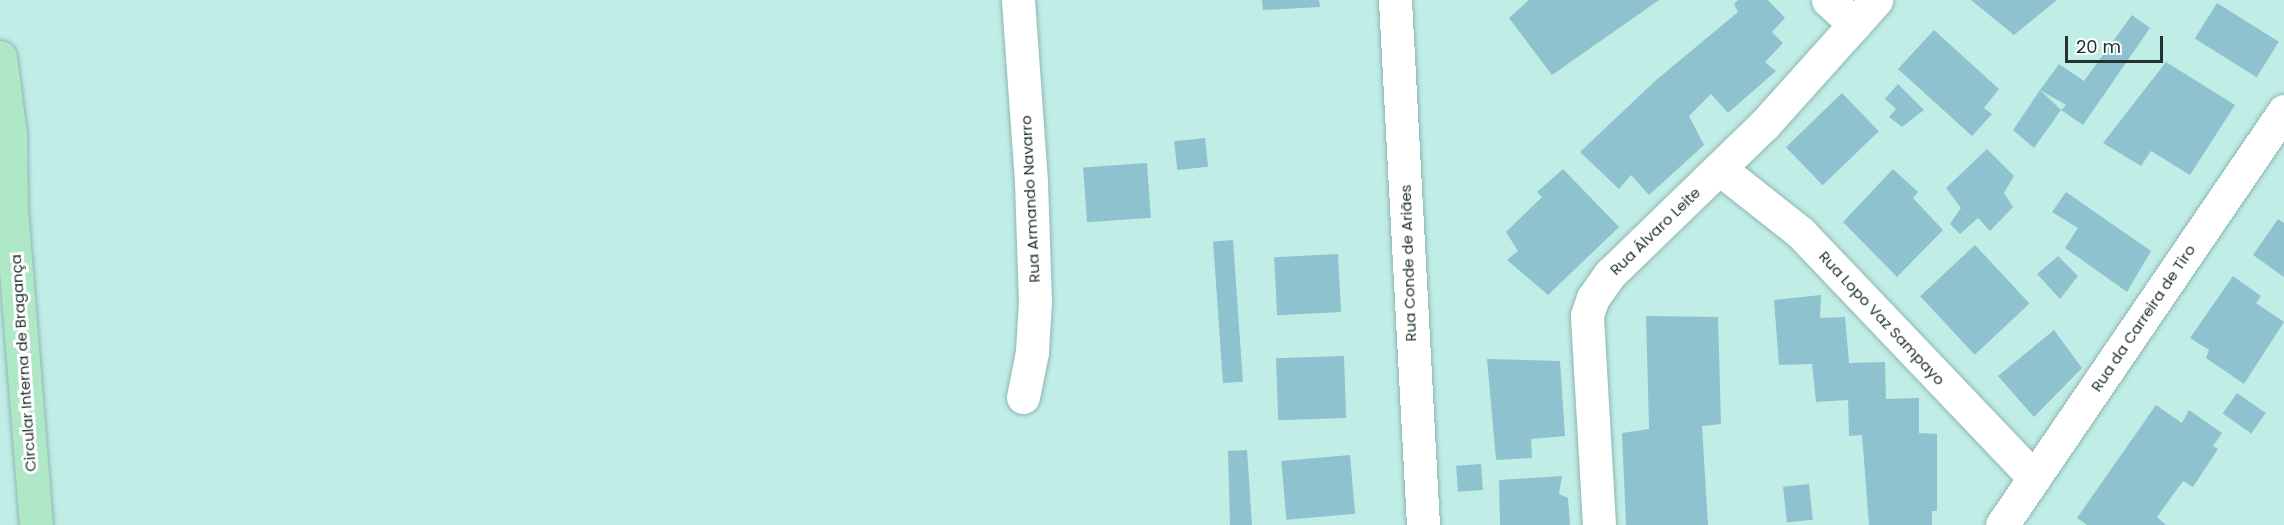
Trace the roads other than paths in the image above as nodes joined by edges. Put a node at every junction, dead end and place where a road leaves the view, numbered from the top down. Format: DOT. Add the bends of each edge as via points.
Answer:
graph roads {
  1 [pos="1018,0"];
  2 [pos="1395,0"];
  3 [pos="1828,0"];
  4 [pos="1876,0"];
  5 [pos="1855,24"];
  6 [pos="0,57"];
  7 [pos="2284,111"];
  8 [pos="1720,169"];
  9 [pos="0,321"];
  10 [pos="1023,397"];
  11 [pos="2034,478"];
  12 [pos="16,525"];
  13 [pos="36,525"];
  14 [pos="1423,525"];
  15 [pos="1599,525"];
  16 [pos="2002,525"];
  1 -- 10 [label="street, Rua Armando Navarro" via="1035,301 1032,352"];
  2 -- 14 [label="street, Rua Conde de Ariães"];
  3 -- 5 [label="street"];
  4 -- 5 [label="street, Rua Álvaro Leite"];
  5 -- 8 [label="street, Rua Álvaro Leite"];
  6 -- 13 [label="main road, Circular Interna de Bragança" via="10,134 11,208"];
  7 -- 11 [label="street, Rua da Carreira de Tiro"];
  8 -- 11 [label="street, Rua Lopo Vaz Sampayo" via="1801,233"];
  8 -- 15 [label="street, Rua Álvaro Leite" via="1610,274 1593,298 1588,327"];
  9 -- 12 [label="main road, Circular Interna de Bragança"];
  11 -- 16 [label="street, Rua da Carreira de Tiro"];
}
